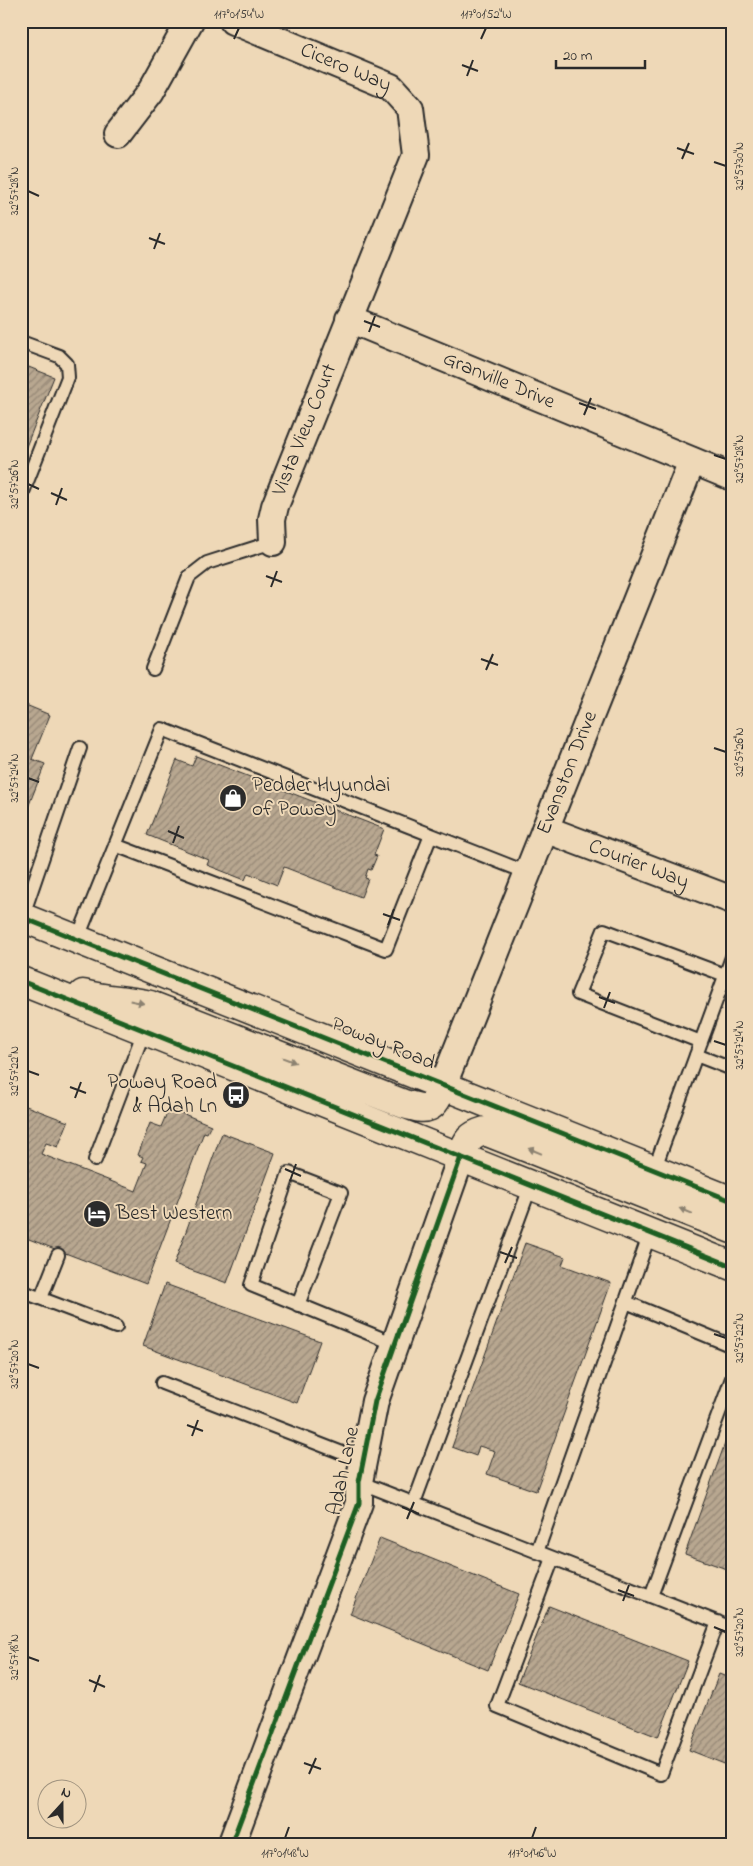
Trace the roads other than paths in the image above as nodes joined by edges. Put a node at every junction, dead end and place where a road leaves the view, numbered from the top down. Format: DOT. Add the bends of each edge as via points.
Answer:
graph roads {
  1 [pos="190,21"];
  2 [pos="233,21"];
  3 [pos="118,134"];
  4 [pos="349,319"];
  5 [pos="21,342"];
  6 [pos="692,461"];
  7 [pos="732,476"];
  8 [pos="21,496"];
  9 [pos="273,542"];
  10 [pos="153,669"];
  11 [pos="80,748"];
  12 [pos="545,829"];
  13 [pos="431,835"];
  14 [pos="115,845"];
  15 [pos="528,873"];
  16 [pos="732,900"];
  17 [pos="22,918"];
  18 [pos="77,940"];
  19 [pos="732,957"];
  20 [pos="725,975"];
  21 [pos="21,980"];
  22 [pos="144,1030"];
  23 [pos="701,1042"];
  24 [pos="696,1055"];
  25 [pos="732,1069"];
  26 [pos="443,1085"];
  27 [pos="461,1157"];
  28 [pos="95,1160"];
  29 [pos="654,1170"];
  30 [pos="531,1185"];
  31 [pos="732,1202"];
  32 [pos="732,1229"];
  33 [pos="650,1233"];
  34 [pos="58,1255"];
  35 [pos="732,1266"];
  36 [pos="21,1291"];
  37 [pos="41,1298"];
  38 [pos="626,1302"];
  39 [pos="298,1305"];
  40 [pos="116,1327"];
  41 [pos="394,1344"];
  42 [pos="732,1346"];
  43 [pos="732,1378"];
  44 [pos="162,1383"];
  45 [pos="361,1471"];
  46 [pos="414,1503"];
  47 [pos="537,1552"];
  48 [pos="553,1558"];
  49 [pos="651,1596"];
  50 [pos="718,1622"];
  51 [pos="732,1628"];
  52 [pos="231,1845"];
  1 -- 3 [label="street" via="151,91"];
  2 -- 4 [label="street, Cicero Way" via="391,87 410,108 416,155"];
  4 -- 6 [label="street, Granville Drive"];
  4 -- 9 [label="street, Vista View Court" via="275,506"];
  5 -- 8 [label="lane" via="59,356 67,364 68,377"];
  6 -- 7 [label="street, Granville Drive"];
  6 -- 12 [label="street, Evanston Drive"];
  9 -- 10 [label="lane" via="208,563 189,577"];
  11 -- 17 [label="lane"];
  12 -- 15 [label="street, Evanston Drive"];
  12 -- 16 [label="street, Courier Way"];
  13 -- 14 [label="lane" via="386,949"];
  13 -- 14 [label="lane" via="162,729"];
  13 -- 15 [label="lane"];
  14 -- 18 [label="lane"];
  15 -- 26 [label="street, Evanston Drive"];
  17 -- 18 [label="main road, Poway Road"];
  18 -- 26 [label="main road, Poway Road"];
  19 -- 20 [label="lane"];
  20 -- 23 [label="lane"];
  20 -- 23 [label="lane" via="604,930 578,994"];
  21 -- 22 [label="main road"];
  21 -- 26 [label="main road, one-way" via="150,1006 419,1108 436,1102"];
  22 -- 27 [label="main road"];
  22 -- 28 [label="lane"];
  23 -- 24 [label="lane"];
  24 -- 25 [label="lane"];
  24 -- 29 [label="lane"];
  26 -- 29 [label="main road, Poway Road"];
  27 -- 30 [label="main road"];
  32 -- 27 [label="main road, one-way" via="485,1131 474,1134 466,1142"];
  27 -- 41 [label="street, Adah Lane"];
  29 -- 31 [label="main road, Poway Road"];
  30 -- 33 [label="main road"];
  30 -- 46 [label="lane"];
  33 -- 35 [label="main road"];
  33 -- 38 [label="lane"];
  34 -- 37 [label="lane"];
  36 -- 37 [label="lane"];
  37 -- 40 [label="lane"];
  38 -- 42 [label="lane"];
  38 -- 47 [label="lane"];
  39 -- 39 [label="lane" via="251,1286 289,1173 341,1193"];
  39 -- 41 [label="lane"];
  41 -- 45 [label="street, Adah Lane" via="375,1401"];
  43 -- 49 [label="lane"];
  44 -- 45 [label="lane"];
  45 -- 46 [label="lane"];
  45 -- 52 [label="street, Adah Lane" via="358,1502"];
  46 -- 47 [label="lane"];
  47 -- 48 [label="lane"];
  48 -- 49 [label="lane"];
  48 -- 50 [label="lane" via="497,1706 661,1774"];
  49 -- 50 [label="lane"];
  50 -- 51 [label="lane"];
}
